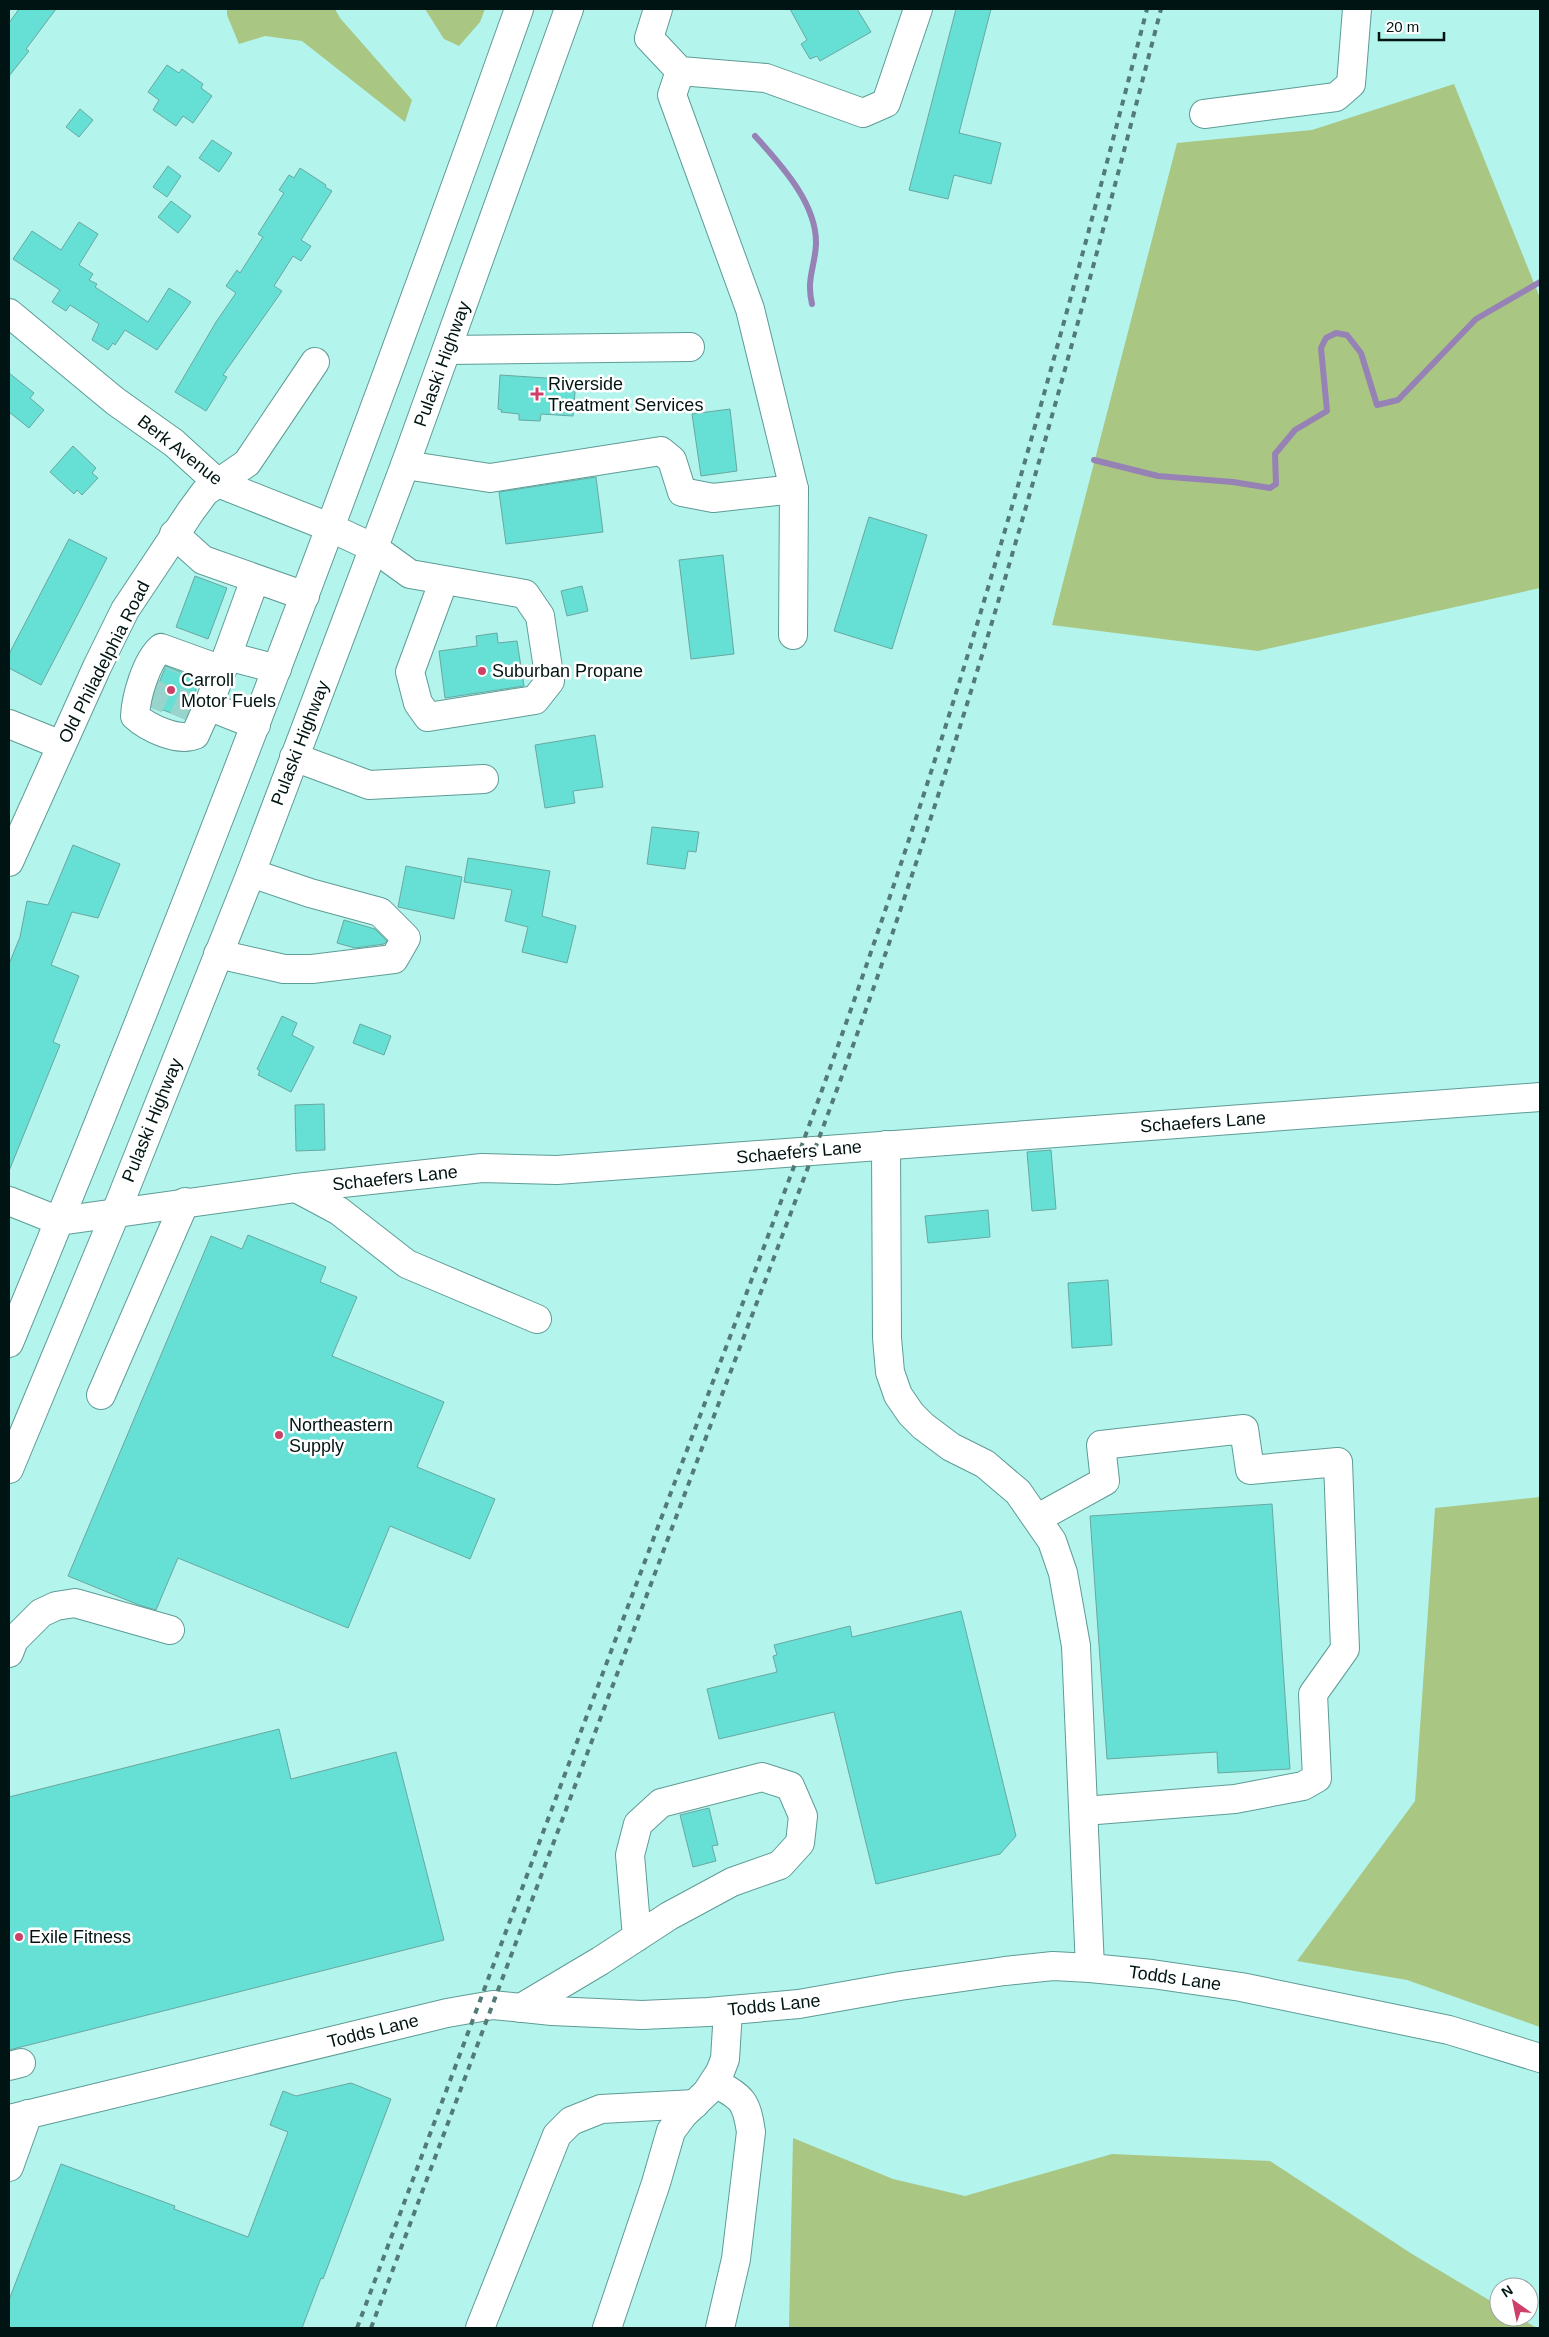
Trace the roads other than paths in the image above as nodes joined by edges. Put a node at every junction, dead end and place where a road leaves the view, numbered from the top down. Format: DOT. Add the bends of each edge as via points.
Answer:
graph roads {
  1 [pos="519,9"];
  2 [pos="569,9"];
  3 [pos="658,9"];
  4 [pos="918,9"];
  5 [pos="1357,9"];
  6 [pos="680,71"];
  7 [pos="1204,114"];
  8 [pos="9,313"];
  9 [pos="690,347"];
  10 [pos="448,350"];
  11 [pos="315,362"];
  12 [pos="405,465"];
  13 [pos="218,483"];
  14 [pos="794,489"];
  15 [pos="329,527"];
  16 [pos="174,534"];
  17 [pos="374,548"];
  18 [pos="255,579"];
  19 [pos="444,580"];
  20 [pos="305,596"];
  21 [pos="793,635"];
  22 [pos="196,665"];
  23 [pos="277,669"];
  24 [pos="208,706"];
  25 [pos="9,724"];
  26 [pos="256,725"];
  27 [pos="61,745"];
  28 [pos="294,757"];
  29 [pos="484,779"];
  30 [pos="9,862"];
  31 [pos="251,873"];
  32 [pos="218,954"];
  33 [pos="1540,1097"];
  34 [pos="886,1145"];
  35 [pos="296,1188"];
  36 [pos="9,1201"];
  37 [pos="185,1202"];
  38 [pos="116,1212"];
  39 [pos="60,1220"];
  40 [pos="537,1319"];
  41 [pos="9,1343"];
  42 [pos="101,1395"];
  43 [pos="9,1469"];
  44 [pos="1038,1518"];
  45 [pos="170,1630"];
  46 [pos="9,1653"];
  47 [pos="1084,1811"];
  48 [pos="637,1938"];
  49 [pos="1090,1968"];
  50 [pos="521,2008"];
  51 [pos="728,2011"];
  52 [pos="1540,2058"];
  53 [pos="714,2082"];
  54 [pos="696,2104"];
  55 [pos="19,2116"];
  56 [pos="9,2168"];
  57 [pos="480,2328"];
  58 [pos="607,2328"];
  59 [pos="720,2328"];
  1 -- 15 [label="main road" via="416,300"];
  2 -- 10 [label="main road, Pulaski Highway"];
  3 -- 6 [label="main road" via="649,38"];
  4 -- 6 [label="main road" via="886,103 863,113 766,78"];
  5 -- 7 [label="main road" via="1351,84 1336,97"];
  6 -- 14 [label="main road" via="672,95 750,309"];
  8 -- 13 [label="main road, Berk Avenue" via="115,400 174,443"];
  9 -- 10 [label="main road"];
  10 -- 12 [label="main road, Pulaski Highway"];
  11 -- 13 [label="main road, Old Philadelphia Road" via="247,463"];
  12 -- 14 [label="main road" via="490,478 661,451 672,460 682,492 713,498"];
  12 -- 17 [label="main road, Pulaski Highway"];
  13 -- 15 [label="main road, Berk Avenue"];
  13 -- 16 [label="main road, Old Philadelphia Road" via="205,492"];
  14 -- 21 [label="main road"];
  15 -- 17 [label="main road, Berk Avenue"];
  15 -- 20 [label="main road"];
  16 -- 18 [label="main road" via="203,560"];
  16 -- 27 [label="main road, Old Philadelphia Road" via="126,610"];
  17 -- 19 [label="main road, Berk Avenue" via="410,574"];
  17 -- 28 [label="main road, Pulaski Highway"];
  18 -- 20 [label="main road"];
  18 -- 22 [label="main road"];
  19 -- 19 [label="main road" via="525,594 540,616 550,680 536,700 428,717 418,703 410,672"];
  20 -- 23 [label="main road"];
  22 -- 23 [label="main road"];
  22 -- 24 [label="main road"];
  22 -- 24 [label="main road" via="161,648 154,654 136,701 135,716 162,721 189,737 195,734"];
  23 -- 26 [label="main road"];
  24 -- 26 [label="main road"];
  25 -- 27 [label="main road"];
  26 -- 39 [label="main road"];
  27 -- 30 [label="main road, Old Philadelphia Road"];
  28 -- 29 [label="main road" via="369,785"];
  28 -- 31 [label="main road, Pulaski Highway"];
  31 -- 32 [label="main road, Pulaski Highway"];
  31 -- 32 [label="main road" via="380,912 406,938 394,959 312,969 284,969"];
  32 -- 38 [label="main road, Pulaski Highway"];
  33 -- 34 [label="main road, Schaefers Lane"];
  34 -- 35 [label="main road, Schaefers Lane" via="557,1170 482,1168"];
  34 -- 44 [label="main road" via="886,1338 890,1372 898,1395 910,1414 923,1426 951,1447 985,1464 1018,1492"];
  35 -- 37 [label="main road, Schaefers Lane"];
  35 -- 40 [label="main road" via="339,1211 406,1264"];
  36 -- 39 [label="main road"];
  37 -- 38 [label="main road, Schaefers Lane"];
  37 -- 42 [label="main road"];
  38 -- 39 [label="main road, Schaefers Lane"];
  38 -- 43 [label="main road, Pulaski Highway"];
  39 -- 41 [label="main road"];
  44 -- 47 [label="main road" via="1052,1541 1063,1573 1076,1646"];
  44 -- 47 [label="main road" via="1105,1481 1101,1445 1244,1429 1250,1470 1338,1462 1345,1650 1313,1694 1317,1778 1303,1786 1235,1799"];
  45 -- 46 [label="main road" via="75,1602 41,1613 14,1640"];
  47 -- 49 [label="main road"];
  48 -- 48 [label="main road" via="669,1916 732,1882 780,1866 800,1843 803,1816 790,1786 762,1777 753,1779 661,1802 638,1824 630,1855"];
  48 -- 50 [label="main road"];
  49 -- 51 [label="main road, Todds Lane" via="1053,1966 1005,1971 799,2004"];
  49 -- 52 [label="main road, Todds Lane" via="1261,1991 1449,2030"];
  50 -- 51 [label="main road, Todds Lane" via="642,2015"];
  50 -- 55 [label="main road, Todds Lane" via="492,2005 447,2013"];
  51 -- 53 [label="main road" via="725,2059"];
  53 -- 54 [label="main road"];
  53 -- 59 [label="main road" via="742,2100 748,2112 750,2132 736,2259"];
  54 -- 57 [label="main road" via="601,2109 572,2121 558,2135"];
  54 -- 58 [label="main road" via="671,2131"];
  55 -- 56 [label="main road"];
}
